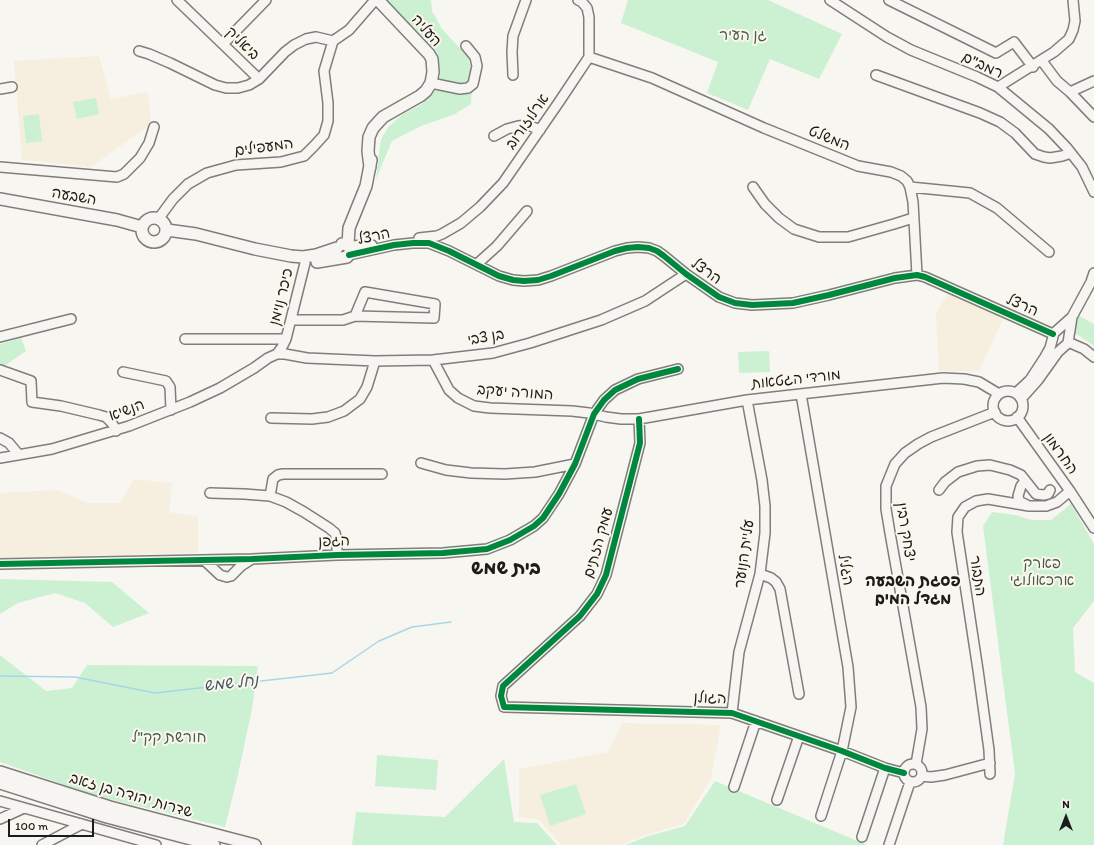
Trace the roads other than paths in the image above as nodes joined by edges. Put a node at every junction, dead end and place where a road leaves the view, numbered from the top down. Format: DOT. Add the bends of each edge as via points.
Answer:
graph roads {
  1 [pos="177,0"];
  2 [pos="266,0"];
  3 [pos="375,0"];
  4 [pos="378,0"];
  5 [pos="526,0"];
  6 [pos="578,0"];
  7 [pos="830,0"];
  8 [pos="889,0"];
  9 [pos="1073,0"];
  10 [pos="333,41"];
  11 [pos="223,44"];
  12 [pos="466,46"];
  13 [pos="139,51"];
  14 [pos="590,57"];
  15 [pos="1042,61"];
  16 [pos="1033,66"];
  17 [pos="513,75"];
  18 [pos="876,75"];
  19 [pos="259,80"];
  20 [pos="1094,81"];
  21 [pos="431,83"];
  22 [pos="12,87"];
  23 [pos="998,87"];
  24 [pos="0,89"];
  25 [pos="1070,92"];
  26 [pos="1094,117"];
  27 [pos="154,127"];
  28 [pos="540,130"];
  29 [pos="494,136"];
  30 [pos="1071,153"];
  31 [pos="0,167"];
  32 [pos="753,187"];
  33 [pos="910,187"];
  34 [pos="1094,192"];
  35 [pos="0,198"];
  36 [pos="528,211"];
  37 [pos="159,218"];
  38 [pos="913,218"];
  39 [pos="142,227"];
  40 [pos="167,230"];
  41 [pos="437,241"];
  42 [pos="255,248"];
  43 [pos="344,249"];
  44 [pos="1048,252"];
  45 [pos="305,263"];
  46 [pos="477,264"];
  47 [pos="1094,273"];
  48 [pos="686,274"];
  49 [pos="917,275"];
  50 [pos="355,316"];
  51 [pos="1072,317"];
  52 [pos="71,318"];
  53 [pos="291,320"];
  54 [pos="1055,334"];
  55 [pos="0,337"];
  56 [pos="185,339"];
  57 [pos="286,339"];
  58 [pos="1067,341"];
  59 [pos="281,354"];
  60 [pos="1094,357"];
  61 [pos="433,360"];
  62 [pos="375,361"];
  63 [pos="678,369"];
  64 [pos="0,370"];
  65 [pos="123,372"];
  66 [pos="801,394"];
  67 [pos="999,394"];
  68 [pos="1019,396"];
  69 [pos="747,400"];
  70 [pos="171,410"];
  71 [pos="995,412"];
  72 [pos="594,414"];
  73 [pos="1017,417"];
  74 [pos="271,418"];
  75 [pos="639,419"];
  76 [pos="116,431"];
  77 [pos="0,438"];
  78 [pos="19,455"];
  79 [pos="0,458"];
  80 [pos="421,463"];
  81 [pos="575,464"];
  82 [pos="382,474"];
  83 [pos="1026,481"];
  84 [pos="939,490"];
  85 [pos="1050,490"];
  86 [pos="1070,491"];
  87 [pos="210,493"];
  88 [pos="270,496"];
  89 [pos="1029,506"];
  90 [pos="1094,528"];
  91 [pos="337,555"];
  92 [pos="252,559"];
  93 [pos="204,560"];
  94 [pos="229,560"];
  95 [pos="0,564"];
  96 [pos="234,572"];
  97 [pos="760,574"];
  98 [pos="799,694"];
  99 [pos="504,707"];
  100 [pos="732,713"];
  101 [pos="756,721"];
  102 [pos="799,736"];
  103 [pos="842,751"];
  104 [pos="990,763"];
  105 [pos="916,764"];
  106 [pos="885,768"];
  107 [pos="0,772"];
  108 [pos="904,773"];
  109 [pos="990,774"];
  110 [pos="922,776"];
  111 [pos="910,782"];
  112 [pos="0,783"];
  113 [pos="734,786"];
  114 [pos="777,800"];
  115 [pos="0,801"];
  116 [pos="24,808"];
  117 [pos="820,816"];
  118 [pos="0,819"];
  119 [pos="82,824"];
  120 [pos="862,837"];
  121 [pos="42,845"];
  122 [pos="153,845"];
  123 [pos="214,845"];
  124 [pos="255,845"];
  125 [pos="889,845"];
  1 -- 11 [label="street, ביאליק"];
  2 -- 11 [label="street"];
  3 -- 10 [label="street" via="349,30"];
  4 -- 21 [label="main road, העליה" via="429,54 433,66"];
  5 -- 17 [label="street" via="513,36"];
  6 -- 14 [label="street" via="587,8 589,17"];
  7 -- 23 [label="street, רמב\"ם" via="911,50"];
  8 -- 16 [label="street" via="996,53 1014,42"];
  9 -- 15 [label="street" via="1075,20 1069,39"];
  10 -- 19 [label="street, ביאליק" via="316,37 294,45"];
  10 -- 37 [label="street, המעפילים" via="324,71 328,121 324,135 314,146 304,156 281,162 236,165 207,173 188,184"];
  11 -- 19 [label="street, ביאליק"];
  12 -- 21 [label="street" via="475,57 477,66 473,84 460,89"];
  13 -- 19 [label="street" via="221,86 238,88"];
  14 -- 28 [label="street, ארלוזורוב"];
  14 -- 33 [label="street, המשלט" via="652,78 850,163 901,176"];
  15 -- 16 [label="street"];
  15 -- 25 [label="street" via="1057,81"];
  16 -- 23 [label="street"];
  18 -- 30 [label="street" via="1000,122 1015,133 1035,154 1050,158"];
  20 -- 25 [label="street"];
  21 -- 43 [label="main road" via="420,96 383,117 373,128 368,151 370,167 366,186 350,214"];
  22 -- 24 [label="street"];
  23 -- 30 [label="street, רמב\"ם" via="1049,129"];
  25 -- 26 [label="street"];
  27 -- 31 [label="street" via="149,143 140,158 118,177"];
  28 -- 29 [label="street" via="528,125 518,126"];
  28 -- 41 [label="street, ארלוזורוב" via="503,183 480,208"];
  30 -- 34 [label="street, רמב\"ם" via="1082,167"];
  32 -- 38 [label="street" via="779,218 794,229 819,237 848,237"];
  33 -- 38 [label="street"];
  33 -- 44 [label="street" via="970,193 997,208"];
  35 -- 39 [label="main road, השבעה"];
  36 -- 46 [label="street"];
  37 -- 39 [label="main road" via="152,217"];
  37 -- 40 [label="main road" via="166,224"];
  38 -- 49 [label="street"];
  39 -- 40 [label="main road" via="144,237 152,242 161,240"];
  40 -- 42 [label="main road"];
  41 -- 43 [label="street, הרצל"];
  41 -- 46 [label="street, הרצל" via="449,251"];
  42 -- 43 [label="main road" via="303,257"];
  42 -- 45 [label="main road" via="268,254"];
  43 -- 45 [label="main road"];
  45 -- 53 [label="street, כיכר נוימן"];
  46 -- 48 [label="street, הרצל" via="499,276 513,280 538,280 615,251 638,247 657,251"];
  47 -- 51 [label="street"];
  48 -- 49 [label="street, הרצל" via="719,297 752,304 793,302"];
  48 -- 61 [label="street, בן צבי" via="645,300 601,320 493,353"];
  49 -- 54 [label="street, הרצל"];
  50 -- 50 [label="street" via="434,318 434,304 365,292"];
  50 -- 53 [label="street" via="343,320"];
  51 -- 54 [label="street"];
  51 -- 58 [label="street"];
  52 -- 55 [label="street"];
  53 -- 57 [label="street, כיכר נוימן"];
  54 -- 58 [label="street" via="1063,330"];
  54 -- 58 [label="street" via="1057,346"];
  54 -- 68 [label="street" via="1049,351"];
  56 -- 57 [label="street"];
  57 -- 59 [label="street" via="287,348"];
  58 -- 60 [label="street"];
  58 -- 68 [label="street" via="1038,380"];
  59 -- 62 [label="street, בן צבי" via="306,358"];
  59 -- 70 [label="street, הנשיא" via="274,361 254,368 220,388"];
  61 -- 62 [label="street, בן צבי"];
  61 -- 72 [label="street, המורה יעקב" via="449,390 474,406"];
  62 -- 74 [label="street" via="364,393 344,411 312,419"];
  63 -- 72 [label="street, הגפן" via="638,379 615,390"];
  64 -- 76 [label="street" via="32,381 32,402 99,414 112,423"];
  65 -- 70 [label="street" via="166,382 170,387"];
  66 -- 67 [label="street, מורדי הגטאות" via="943,378 978,382"];
  66 -- 69 [label="street, מורדי הגטאות"];
  66 -- 103 [label="street, הגליל" via="848,667 852,707"];
  67 -- 68 [label="street" via="1007,391"];
  67 -- 71 [label="street" via="994,401"];
  68 -- 73 [label="street" via="1023,406"];
  69 -- 75 [label="street, מורדי הגטאות"];
  69 -- 97 [label="street, עליית הנוער" via="765,506"];
  70 -- 76 [label="street, הנשיא"];
  71 -- 73 [label="street" via="1000,418 1007,420"];
  71 -- 105 [label="street, יצחק רבין" via="918,444 895,464 886,486 886,508 921,707 922,729"];
  72 -- 75 [label="street, מורדי הגטאות"];
  72 -- 81 [label="street, הגפן"];
  73 -- 86 [label="street, החרמון"];
  75 -- 99 [label="street, עמק הזתים" via="640,443 606,575 597,594 580,616 503,686 501,696"];
  76 -- 78 [label="street, הנשיא" via="52,449"];
  77 -- 78 [label="street" via="9,443"];
  78 -- 79 [label="street, הנשיא"];
  80 -- 81 [label="street" via="446,470 505,474 535,472"];
  81 -- 91 [label="street, הגפן" via="543,518 500,545 472,551"];
  82 -- 88 [label="street" via="283,474 273,479"];
  83 -- 84 [label="street" via="1021,475 1010,470 990,465 977,466 958,472"];
  83 -- 85 [label="street" via="1036,494 1048,494"];
  83 -- 89 [label="street" via="1021,486 1018,496 1019,501"];
  86 -- 89 [label="street, התבור" via="1057,502 1046,506"];
  86 -- 90 [label="street, החרמון"];
  87 -- 88 [label="street"];
  88 -- 91 [label="street" via="304,512 335,533"];
  89 -- 104 [label="street, התבור" via="988,499 976,501 965,507 958,517 957,532"];
  91 -- 92 [label="street, הגפן"];
  92 -- 94 [label="street, הגפן"];
  92 -- 96 [label="street"];
  93 -- 94 [label="street, הגפן"];
  93 -- 95 [label="street, הגפן"];
  93 -- 96 [label="street" via="224,577 229,577"];
  94 -- 96 [label="street" via="234,564"];
  97 -- 98 [label="street" via="771,578 780,589"];
  97 -- 100 [label="street, עליית הנוער" via="739,652"];
  99 -- 100 [label="street, הגולן"];
  100 -- 101 [label="street, הגולן"];
  101 -- 102 [label="street, הגולן"];
  101 -- 113 [label="street"];
  102 -- 103 [label="street, הגולן"];
  102 -- 114 [label="street"];
  103 -- 106 [label="street, הגולן"];
  103 -- 117 [label="street, הגליל"];
  104 -- 109 [label="street, התבור"];
  104 -- 110 [label="street" via="945,775"];
  105 -- 108 [label="street" via="909,765"];
  105 -- 110 [label="street" via="921,769"];
  106 -- 108 [label="street, הגולן"];
  106 -- 120 [label="street"];
  107 -- 124 [label="main road, שדרות יהודה בן זאב" via="110,808"];
  108 -- 111 [label="street"];
  110 -- 111 [label="street" via="919,780"];
  111 -- 125 [label="street"];
  112 -- 123 [label="main road, שדרות יהודה בן זאב" via="95,814"];
  115 -- 116 [label="street"];
  116 -- 118 [label="street"];
  116 -- 119 [label="street"];
  119 -- 121 [label="street"];
  119 -- 122 [label="street"];
}
